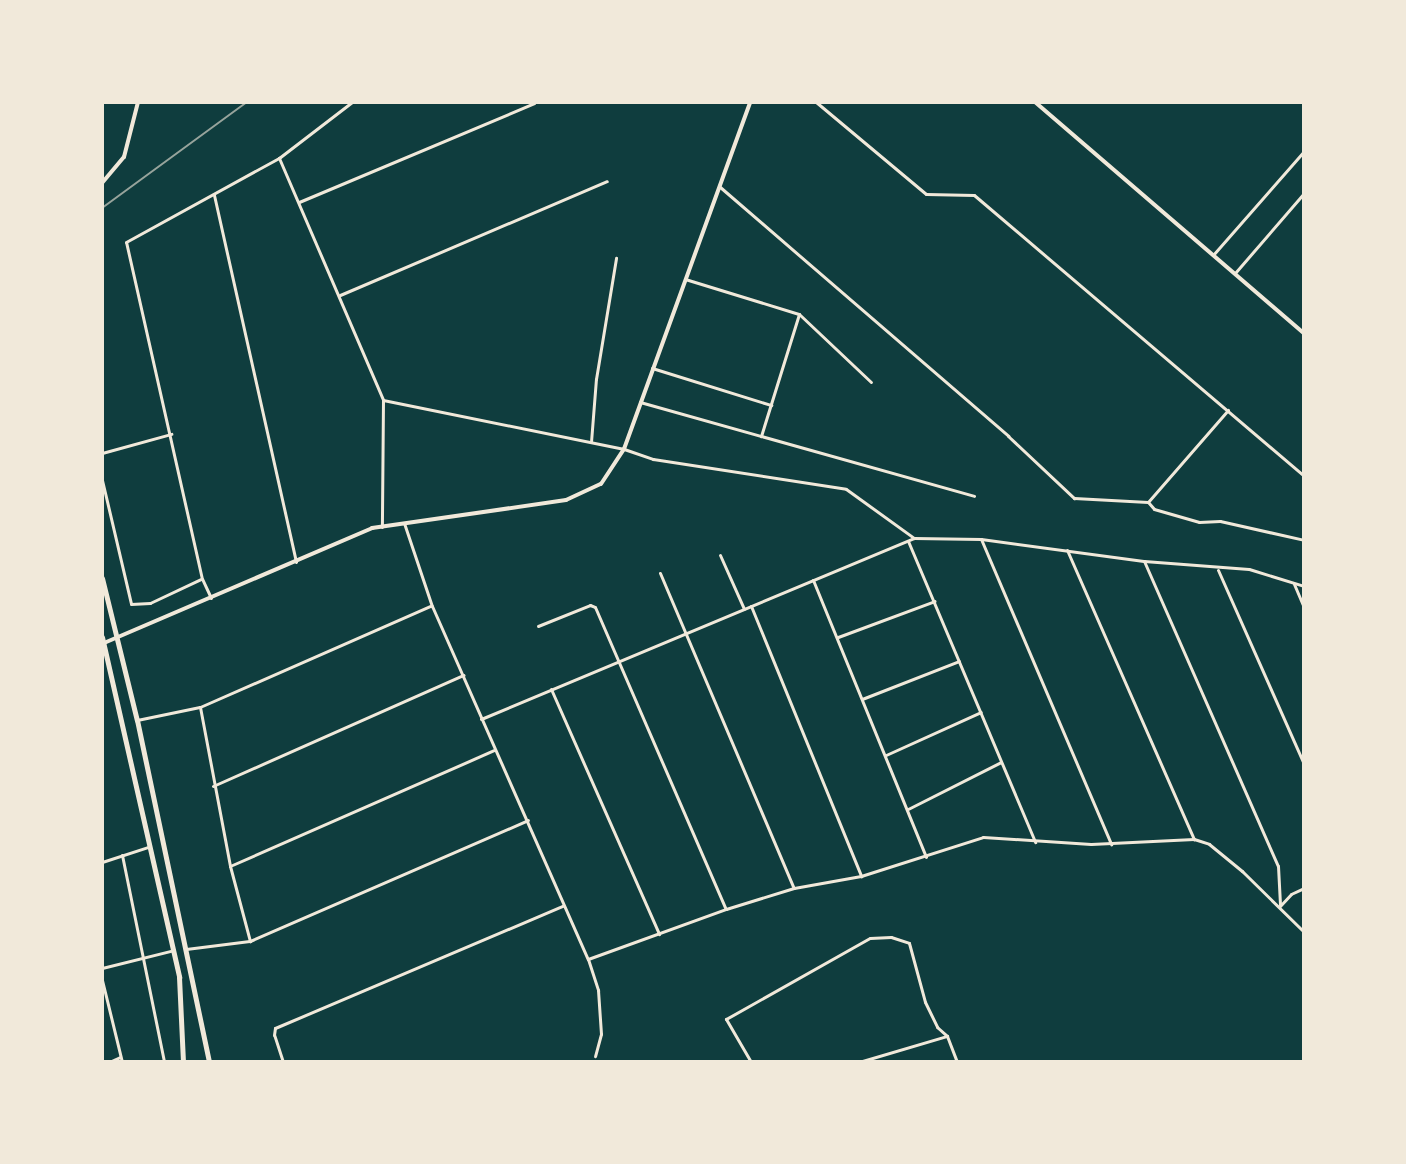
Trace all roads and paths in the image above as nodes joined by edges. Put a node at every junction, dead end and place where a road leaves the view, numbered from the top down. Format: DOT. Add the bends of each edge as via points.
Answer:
graph roads {
  1 [pos="138,102"];
  2 [pos="352,102"];
  3 [pos="750,102"];
  4 [pos="816,102"];
  5 [pos="1035,102"];
  6 [pos="534,103"];
  7 [pos="1304,151"];
  8 [pos="279,158"];
  9 [pos="607,181"];
  10 [pos="102,183"];
  11 [pos="718,186"];
  12 [pos="1304,193"];
  13 [pos="214,195"];
  14 [pos="299,202"];
  15 [pos="1213,255"];
  16 [pos="616,258"];
  17 [pos="1235,273"];
  18 [pos="685,279"];
  19 [pos="340,295"];
  20 [pos="799,314"];
  21 [pos="1304,333"];
  22 [pos="652,368"];
  23 [pos="871,382"];
  24 [pos="383,400"];
  25 [pos="640,402"];
  26 [pos="771,405"];
  27 [pos="1228,410"];
  28 [pos="171,434"];
  29 [pos="761,436"];
  30 [pos="591,442"];
  31 [pos="624,449"];
  32 [pos="102,453"];
  33 [pos="1304,476"];
  34 [pos="102,480"];
  35 [pos="974,496"];
  36 [pos="1148,502"];
  37 [pos="404,523"];
  38 [pos="382,527"];
  39 [pos="914,538"];
  40 [pos="981,539"];
  41 [pos="1304,540"];
  42 [pos="908,541"];
  43 [pos="1067,549"];
  44 [pos="720,555"];
  45 [pos="1144,561"];
  46 [pos="296,562"];
  47 [pos="1217,568"];
  48 [pos="660,573"];
  49 [pos="102,578"];
  50 [pos="202,579"];
  51 [pos="813,580"];
  52 [pos="1293,583"];
  53 [pos="1304,586"];
  54 [pos="211,598"];
  55 [pos="935,601"];
  56 [pos="432,606"];
  57 [pos="751,606"];
  58 [pos="1304,607"];
  59 [pos="744,609"];
  60 [pos="538,626"];
  61 [pos="687,634"];
  62 [pos="838,637"];
  63 [pos="116,639"];
  64 [pos="102,642"];
  65 [pos="959,661"];
  66 [pos="617,663"];
  67 [pos="463,675"];
  68 [pos="551,689"];
  69 [pos="862,699"];
  70 [pos="200,707"];
  71 [pos="981,712"];
  72 [pos="481,719"];
  73 [pos="137,720"];
  74 [pos="495,749"];
  75 [pos="886,755"];
  76 [pos="1002,761"];
  77 [pos="1304,764"];
  78 [pos="213,786"];
  79 [pos="908,809"];
  80 [pos="528,820"];
  81 [pos="1194,839"];
  82 [pos="1035,842"];
  83 [pos="1111,844"];
  84 [pos="150,847"];
  85 [pos="122,855"];
  86 [pos="926,857"];
  87 [pos="102,862"];
  88 [pos="230,866"];
  89 [pos="861,876"];
  90 [pos="794,888"];
  91 [pos="1304,888"];
  92 [pos="565,906"];
  93 [pos="1280,906"];
  94 [pos="726,909"];
  95 [pos="1304,932"];
  96 [pos="659,934"];
  97 [pos="250,941"];
  98 [pos="186,949"];
  99 [pos="174,950"];
  100 [pos="141,958"];
  101 [pos="588,959"];
  102 [pos="102,968"];
  103 [pos="102,980"];
  104 [pos="947,1036"];
  105 [pos="595,1056"];
  106 [pos="121,1059"];
  107 [pos="109,1062"];
  108 [pos="164,1062"];
  109 [pos="183,1062"];
  110 [pos="209,1062"];
  111 [pos="283,1062"];
  112 [pos="751,1062"];
  113 [pos="859,1062"];
  114 [pos="957,1062"];
  1 -- 10 [label="main road" via="129,145"];
  2 -- 8 [label="street"];
  3 -- 11 [label="main road"];
  4 -- 27 [label="street" via="926,194 974,195"];
  5 -- 15 [label="main road"];
  6 -- 14 [label="street"];
  7 -- 15 [label="street"];
  8 -- 13 [label="street"];
  8 -- 14 [label="street"];
  9 -- 19 [label="street"];
  11 -- 18 [label="main road"];
  11 -- 36 [label="street" via="1074,498"];
  12 -- 17 [label="street"];
  13 -- 28 [label="street" via="126,242"];
  13 -- 46 [label="street"];
  14 -- 19 [label="street"];
  15 -- 17 [label="main road"];
  16 -- 30 [label="street"];
  17 -- 21 [label="main road"];
  18 -- 20 [label="street"];
  18 -- 22 [label="main road"];
  19 -- 24 [label="street"];
  20 -- 23 [label="street"];
  20 -- 26 [label="street"];
  22 -- 25 [label="main road"];
  22 -- 26 [label="street"];
  24 -- 30 [label="street"];
  24 -- 38 [label="street"];
  25 -- 29 [label="street"];
  25 -- 31 [label="main road"];
  26 -- 29 [label="street"];
  27 -- 33 [label="street"];
  27 -- 36 [label="street"];
  28 -- 32 [label="street"];
  28 -- 50 [label="street"];
  29 -- 35 [label="street"];
  30 -- 31 [label="street"];
  31 -- 37 [label="main road" via="601,484 575,498"];
  31 -- 39 [label="street" via="653,459 846,489"];
  34 -- 50 [label="street" via="131,604 150,603"];
  36 -- 41 [label="street" via="1154,509 1199,522 1220,521"];
  37 -- 38 [label="main road"];
  37 -- 56 [label="street"];
  38 -- 46 [label="main road"];
  39 -- 40 [label="street"];
  39 -- 42 [label="street"];
  40 -- 43 [label="street"];
  40 -- 83 [label="street"];
  42 -- 51 [label="street"];
  42 -- 55 [label="street"];
  43 -- 45 [label="street"];
  43 -- 81 [label="street"];
  44 -- 59 [label="street"];
  45 -- 47 [label="street"];
  45 -- 93 [label="street" via="1278,866"];
  46 -- 54 [label="main road"];
  47 -- 52 [label="street" via="1249,569"];
  47 -- 77 [label="street"];
  48 -- 61 [label="street"];
  49 -- 63 [label="main road"];
  50 -- 54 [label="street"];
  51 -- 57 [label="street"];
  51 -- 62 [label="street"];
  52 -- 53 [label="street"];
  52 -- 58 [label="street"];
  54 -- 63 [label="main road"];
  55 -- 62 [label="street"];
  55 -- 65 [label="street"];
  56 -- 67 [label="street"];
  56 -- 70 [label="street"];
  57 -- 59 [label="street"];
  57 -- 89 [label="street"];
  59 -- 61 [label="street"];
  60 -- 66 [label="street" via="595,607"];
  61 -- 66 [label="street"];
  61 -- 90 [label="street"];
  62 -- 69 [label="street"];
  63 -- 64 [label="main road"];
  63 -- 73 [label="main road"];
  64 -- 84 [label="main road"];
  65 -- 69 [label="street"];
  65 -- 71 [label="street"];
  66 -- 68 [label="street"];
  66 -- 94 [label="street"];
  67 -- 72 [label="street"];
  67 -- 78 [label="street"];
  68 -- 72 [label="street"];
  68 -- 96 [label="street"];
  69 -- 75 [label="street"];
  70 -- 73 [label="street"];
  70 -- 78 [label="street"];
  71 -- 75 [label="street"];
  71 -- 76 [label="street"];
  72 -- 74 [label="street"];
  73 -- 98 [label="main road"];
  74 -- 80 [label="street"];
  74 -- 88 [label="street"];
  75 -- 79 [label="street"];
  76 -- 79 [label="street"];
  76 -- 82 [label="street"];
  78 -- 88 [label="street"];
  79 -- 86 [label="street"];
  80 -- 92 [label="street"];
  80 -- 97 [label="street"];
  81 -- 83 [label="street"];
  81 -- 93 [label="street" via="1209,844"];
  82 -- 83 [label="street"];
  82 -- 86 [label="street" via="983,837"];
  84 -- 85 [label="street"];
  84 -- 99 [label="main road"];
  85 -- 87 [label="street"];
  85 -- 100 [label="street"];
  86 -- 89 [label="street"];
  88 -- 97 [label="street"];
  89 -- 90 [label="street"];
  90 -- 94 [label="street"];
  91 -- 93 [label="street"];
  92 -- 101 [label="street"];
  92 -- 111 [label="street" via="275,1028"];
  93 -- 95 [label="street"];
  94 -- 96 [label="street"];
  96 -- 101 [label="street"];
  97 -- 98 [label="street"];
  98 -- 110 [label="main road"];
  99 -- 100 [label="street"];
  99 -- 109 [label="main road"];
  100 -- 102 [label="street"];
  100 -- 108 [label="street"];
  101 -- 105 [label="street" via="598,990 601,1034"];
  103 -- 106 [label="street"];
  104 -- 112 [label="street" via="925,1002 909,943 870,938 726,1019"];
  104 -- 113 [label="street"];
  104 -- 114 [label="street"];
  106 -- 107 [label="street"];
}
